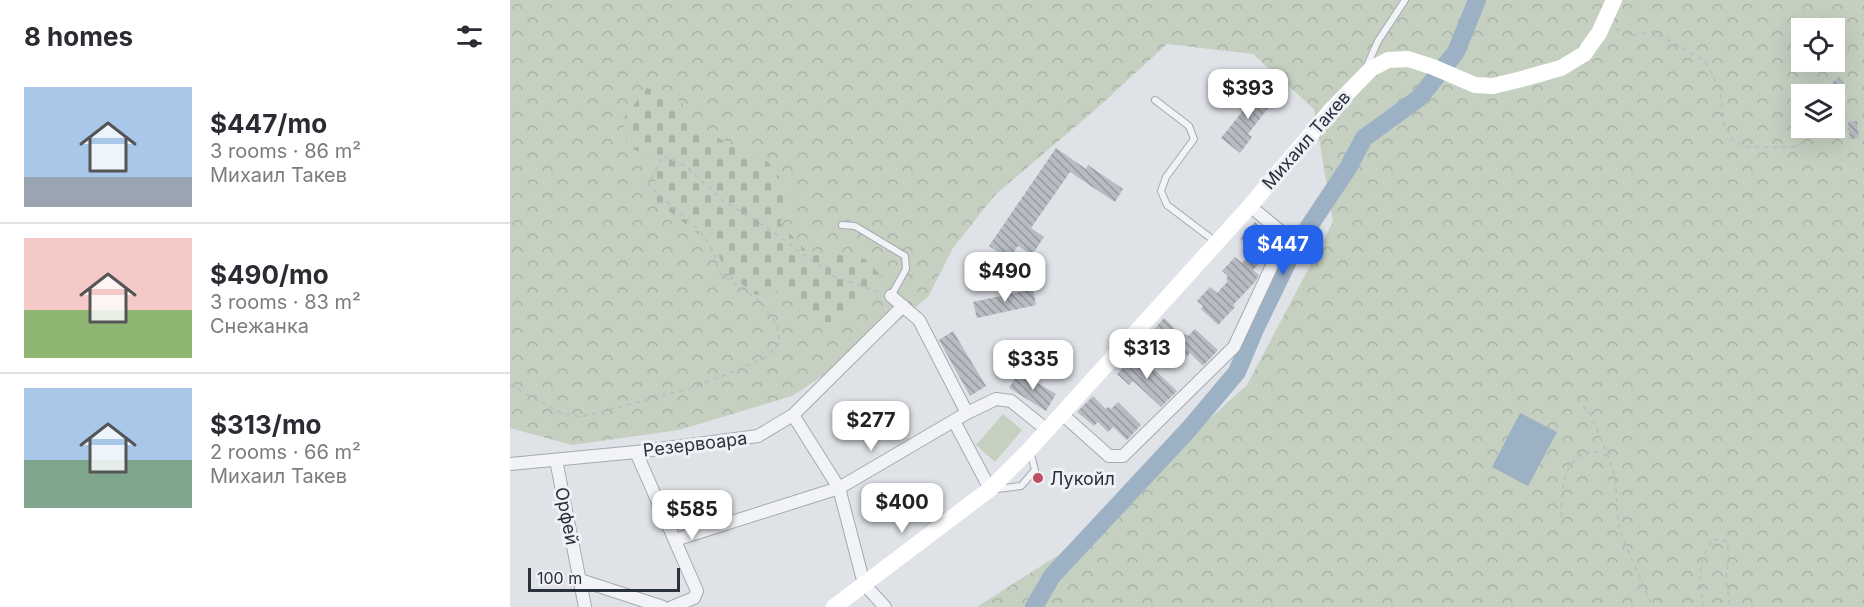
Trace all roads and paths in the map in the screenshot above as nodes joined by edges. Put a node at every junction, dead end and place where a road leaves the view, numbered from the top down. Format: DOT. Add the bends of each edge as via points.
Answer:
graph roads {
  1 [pos="1405,0"];
  2 [pos="1614,0"];
  3 [pos="1603,24"];
  4 [pos="1362,76"];
  5 [pos="1155,100"];
  6 [pos="1807,141"];
  7 [pos="1250,206"];
  8 [pos="842,225"];
  9 [pos="1216,242"];
  10 [pos="896,300"];
  11 [pos="510,385"];
  12 [pos="1577,399"];
  13 [pos="967,413"];
  14 [pos="1062,414"];
  15 [pos="793,415"];
  16 [pos="954,421"];
  17 [pos="1047,430"];
  18 [pos="636,452"];
  19 [pos="1608,456"];
  20 [pos="556,460"];
  21 [pos="510,464"];
  22 [pos="839,488"];
  23 [pos="990,489"];
  24 [pos="1562,525"];
  25 [pos="675,540"];
  26 [pos="580,580"];
  27 [pos="864,585"];
  28 [pos="585,607"];
  29 [pos="663,607"];
  30 [pos="672,607"];
  31 [pos="834,607"];
  32 [pos="885,607"];
  33 [pos="1653,607"];
  34 [pos="1703,607"];
  35 [pos="1730,607"];
  1 -- 4 [label="lane" via="1378,40"];
  2 -- 3 [label="main road"];
  3 -- 4 [label="main road, Михаил Такев" via="1584,54 1561,68 1493,86 1468,83 1415,60 1398,58 1379,64"];
  3 -- 6 [label="path" via="1632,35 1654,32 1705,61 1720,89 1724,124 1732,140 1746,147 1793,147"];
  4 -- 7 [label="main road, Михаил Такев"];
  5 -- 9 [label="lane" via="1189,126 1194,139 1166,177 1161,191 1167,205"];
  7 -- 9 [label="main road, Михаил Такев"];
  7 -- 14 [label="street" via="1280,231 1282,244 1234,347 1123,456 1109,456"];
  8 -- 10 [label="lane" via="855,226 905,256 906,269"];
  9 -- 14 [label="main road, Михаил Такев"];
  10 -- 11 [label="path" via="833,276 770,229 722,200 686,166 663,156 648,185 700,231 713,251 720,273 761,302 777,325 780,342 767,357 685,390 581,417 561,413"];
  10 -- 13 [label="street" via="919,320"];
  10 -- 15 [label="street, Резервоара"];
  12 -- 19 [label="path" via="1591,415"];
  13 -- 16 [label="street"];
  13 -- 17 [label="street" via="996,399 1011,401"];
  14 -- 17 [label="main road, Михаил Такев"];
  15 -- 18 [label="street, Резервоара" via="758,436"];
  15 -- 22 [label="street"];
  16 -- 22 [label="street"];
  16 -- 23 [label="street"];
  17 -- 23 [label="main road, Михаил Такев"];
  18 -- 20 [label="street, Резервоара"];
  18 -- 25 [label="street"];
  19 -- 24 [label="path" via="1591,451 1574,458 1565,476"];
  19 -- 33 [label="path" via="1615,477 1619,530"];
  20 -- 21 [label="street, Резервоара"];
  20 -- 26 [label="street, Орфей"];
  22 -- 25 [label="street"];
  22 -- 27 [label="street"];
  23 -- 27 [label="main road, Михаил Такев"];
  25 -- 30 [label="street" via="697,591 694,598"];
  26 -- 28 [label="street, Орфей"];
  26 -- 29 [label="street"];
  27 -- 31 [label="main road, Михаил Такев"];
  27 -- 32 [label="street"];
  34 -- 35 [label="path" via="1703,553 1713,539 1726,541 1730,553 1726,578"];
}
